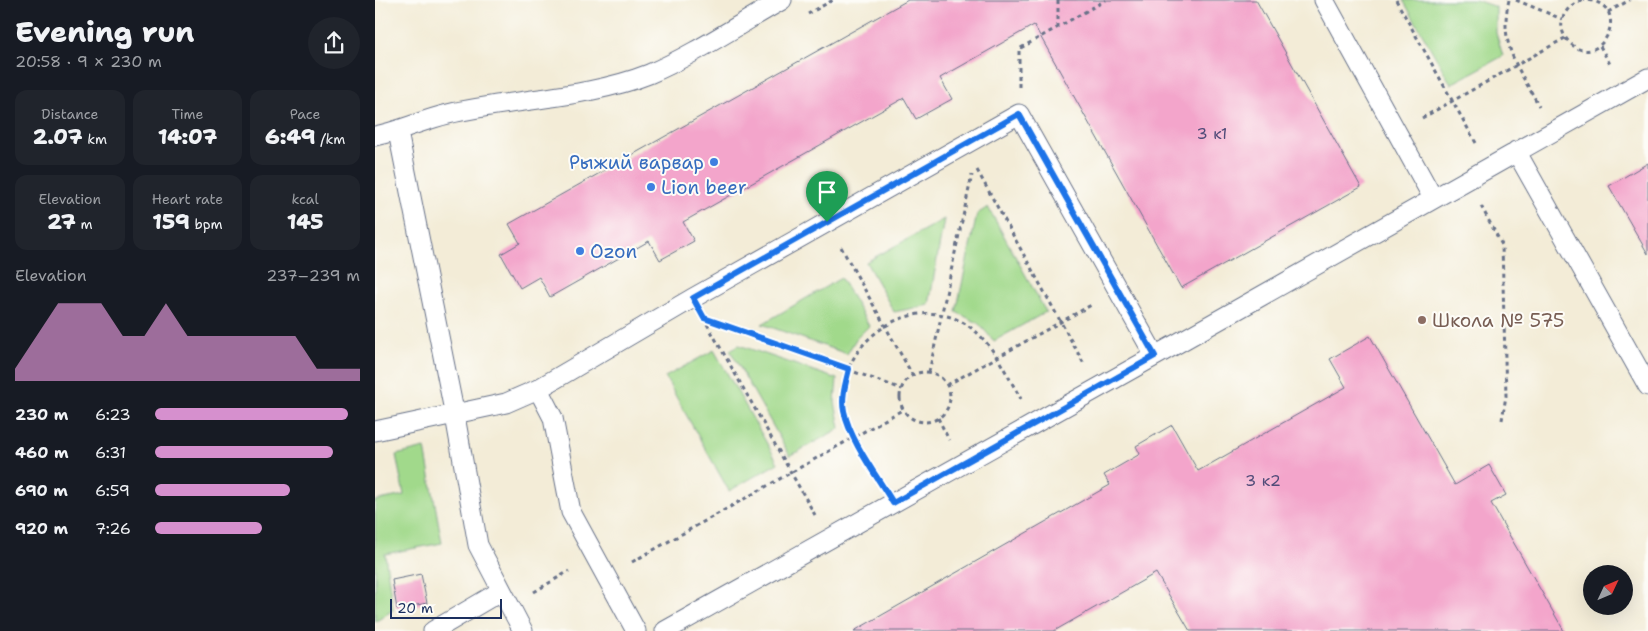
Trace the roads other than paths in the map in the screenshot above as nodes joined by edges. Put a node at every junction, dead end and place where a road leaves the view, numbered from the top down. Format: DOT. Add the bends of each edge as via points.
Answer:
graph roads {
  1 [pos="782,0"];
  2 [pos="1324,0"];
  3 [pos="1648,78"];
  4 [pos="398,132"];
  5 [pos="375,136"];
  6 [pos="1517,151"];
  7 [pos="1433,198"];
  8 [pos="1155,356"];
  9 [pos="1648,386"];
  10 [pos="539,389"];
  11 [pos="455,416"];
  12 [pos="375,431"];
  13 [pos="505,599"];
  14 [pos="433,631"];
  15 [pos="523,631"];
  16 [pos="636,631"];
  17 [pos="665,631"];
  1 -- 4 [label="lane" via="650,74 621,83 447,114"];
  2 -- 7 [label="lane"];
  3 -- 6 [label="lane"];
  4 -- 5 [label="lane"];
  4 -- 11 [label="lane"];
  6 -- 7 [label="lane"];
  6 -- 9 [label="lane"];
  7 -- 8 [label="lane"];
  8 -- 10 [label="lane" via="1019,114"];
  8 -- 17 [label="lane"];
  10 -- 11 [label="lane" via="506,403"];
  10 -- 16 [label="lane" via="553,418 571,512"];
  11 -- 12 [label="lane"];
  11 -- 13 [label="lane" via="478,545"];
  13 -- 14 [label="lane"];
  13 -- 15 [label="lane"];
}
